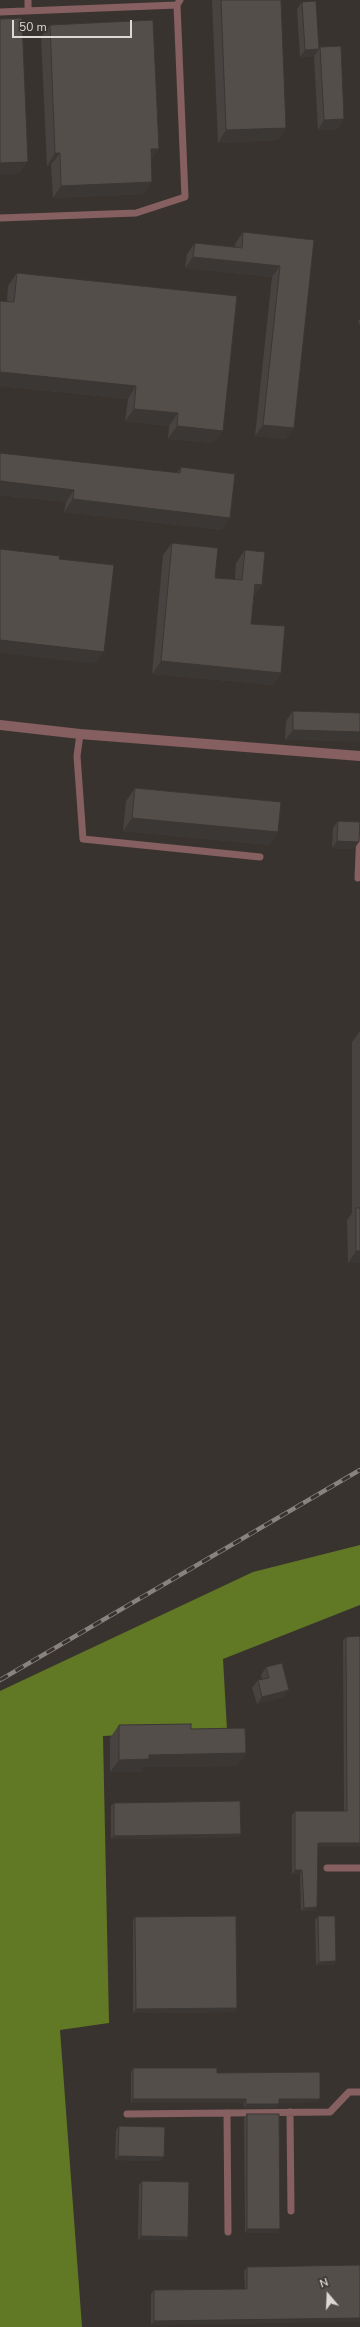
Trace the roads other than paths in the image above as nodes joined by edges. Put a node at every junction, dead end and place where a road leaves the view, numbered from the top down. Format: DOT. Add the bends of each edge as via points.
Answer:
graph roads {
  1 [pos="28,0"];
  2 [pos="178,3"];
  3 [pos="28,11"];
  4 [pos="0,12"];
  5 [pos="0,218"];
  6 [pos="0,725"];
  7 [pos="80,734"];
  8 [pos="360,756"];
  9 [pos="360,832"];
  10 [pos="260,857"];
  11 [pos="358,878"];
  12 [pos="327,1868"];
  13 [pos="360,1868"];
  14 [pos="360,2092"];
  15 [pos="290,2112"];
  16 [pos="227,2113"];
  17 [pos="127,2114"];
  18 [pos="291,2211"];
  19 [pos="228,2232"];
  1 -- 3 [label="lane"];
  2 -- 3 [label="lane"];
  2 -- 5 [label="lane" via="185,198 136,213"];
  3 -- 4 [label="lane"];
  6 -- 7 [label="street"];
  7 -- 8 [label="street"];
  7 -- 10 [label="lane" via="77,756 83,839"];
  9 -- 11 [label="lane"];
  12 -- 13 [label="lane"];
  14 -- 15 [label="lane" via="349,2092 330,2112"];
  15 -- 16 [label="lane"];
  15 -- 18 [label="lane"];
  16 -- 17 [label="lane"];
  16 -- 19 [label="lane"];
}
